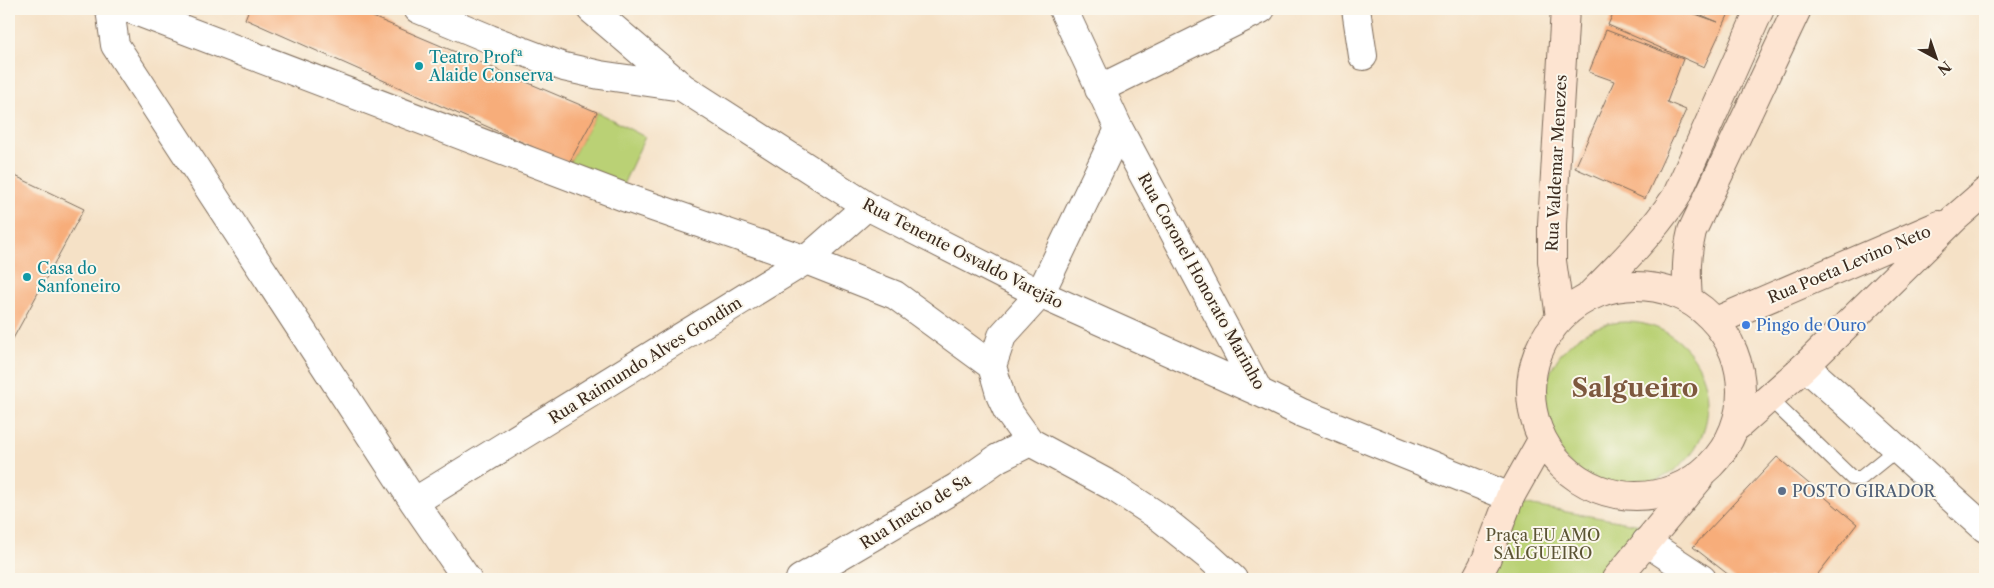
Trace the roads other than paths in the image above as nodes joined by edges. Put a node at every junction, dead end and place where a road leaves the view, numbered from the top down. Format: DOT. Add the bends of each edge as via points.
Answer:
graph roads {
  1 [pos="110,9"];
  2 [pos="130,9"];
  3 [pos="418,9"];
  4 [pos="591,9"];
  5 [pos="1063,9"];
  6 [pos="1261,9"];
  7 [pos="1356,9"];
  8 [pos="1565,9"];
  9 [pos="1760,9"];
  10 [pos="1797,9"];
  11 [pos="1363,56"];
  12 [pos="682,87"];
  13 [pos="1099,89"];
  14 [pos="1119,129"];
  15 [pos="1985,192"];
  16 [pos="867,206"];
  17 [pos="1954,219"];
  18 [pos="806,260"];
  19 [pos="1040,294"];
  20 [pos="1588,296"];
  21 [pos="1688,299"];
  22 [pos="1560,317"];
  23 [pos="1716,321"];
  24 [pos="992,366"];
  25 [pos="1805,366"];
  26 [pos="1260,392"];
  27 [pos="1769,398"];
  28 [pos="1739,425"];
  29 [pos="1542,440"];
  30 [pos="1030,442"];
  31 [pos="1897,449"];
  32 [pos="1719,455"];
  33 [pos="1510,497"];
  34 [pos="414,502"];
  35 [pos="1985,528"];
  36 [pos="1646,542"];
  37 [pos="467,579"];
  38 [pos="800,579"];
  39 [pos="1233,579"];
  40 [pos="1476,579"];
  41 [pos="1616,579"];
  42 [pos="1702,579"];
  1 -- 34 [label="street" via="115,45"];
  2 -- 18 [label="street" via="624,197"];
  3 -- 12 [label="street, Rua Tenente Osvaldo Varejão" via="564,67"];
  4 -- 12 [label="street, Rua Tenente Osvaldo Varejão"];
  5 -- 13 [label="street, Rua Coronel Honorato Marinho"];
  6 -- 13 [label="street"];
  7 -- 11 [label="street"];
  8 -- 22 [label="main road, Rua Valdemar Menezes" via="1552,224 1552,261"];
  9 -- 20 [label="main road" via="1676,197 1641,244"];
  10 -- 21 [label="main road" via="1692,231 1685,268"];
  12 -- 16 [label="street, Rua Tenente Osvaldo Varejão"];
  13 -- 14 [label="street, Rua Coronel Honorato Marinho"];
  14 -- 19 [label="street"];
  14 -- 26 [label="street, Rua Coronel Honorato Marinho"];
  15 -- 17 [label="main road, Rua Poeta Levino Neto"];
  16 -- 18 [label="street, Rua Raimundo Alves Gondim"];
  16 -- 19 [label="street, Rua Tenente Osvaldo Varejão"];
  17 -- 23 [label="main road, Rua Poeta Levino Neto"];
  17 -- 25 [label="main road, Rua Poeta Levino Neto"];
  18 -- 24 [label="street" via="895,296"];
  18 -- 34 [label="street, Rua Raimundo Alves Gondim"];
  19 -- 24 [label="street" via="1002,336"];
  19 -- 26 [label="street, Rua Tenente Osvaldo Varejão"];
  20 -- 21 [label="main road" via="1621,286 1655,287"];
  20 -- 22 [label="main road"];
  21 -- 23 [label="main road"];
  22 -- 29 [label="main road" via="1541,342 1531,373 1531,408"];
  23 -- 28 [label="main road" via="1734,352 1741,388"];
  24 -- 30 [label="street" via="1000,397"];
  25 -- 27 [label="main road, Rua Poeta Levino Neto"];
  25 -- 31 [label="street"];
  26 -- 33 [label="street, Rua Coronel Honorato Marinho" via="1302,413"];
  27 -- 28 [label="main road, Rua Poeta Levino Neto"];
  27 -- 31 [label="lane" via="1852,478 1860,478"];
  28 -- 32 [label="main road, Rua Poeta Levino Neto"];
  29 -- 32 [label="main road" via="1563,468 1592,487 1626,496 1660,493 1693,479"];
  29 -- 33 [label="main road"];
  30 -- 38 [label="street, Rua Inacio de Sa" via="998,458 957,487"];
  30 -- 39 [label="street" via="1112,486 1161,518"];
  31 -- 35 [label="street"];
  32 -- 36 [label="main road"];
  33 -- 40 [label="main road"];
  34 -- 37 [label="street"];
  36 -- 41 [label="main road"];
  36 -- 42 [label="street"];
}
